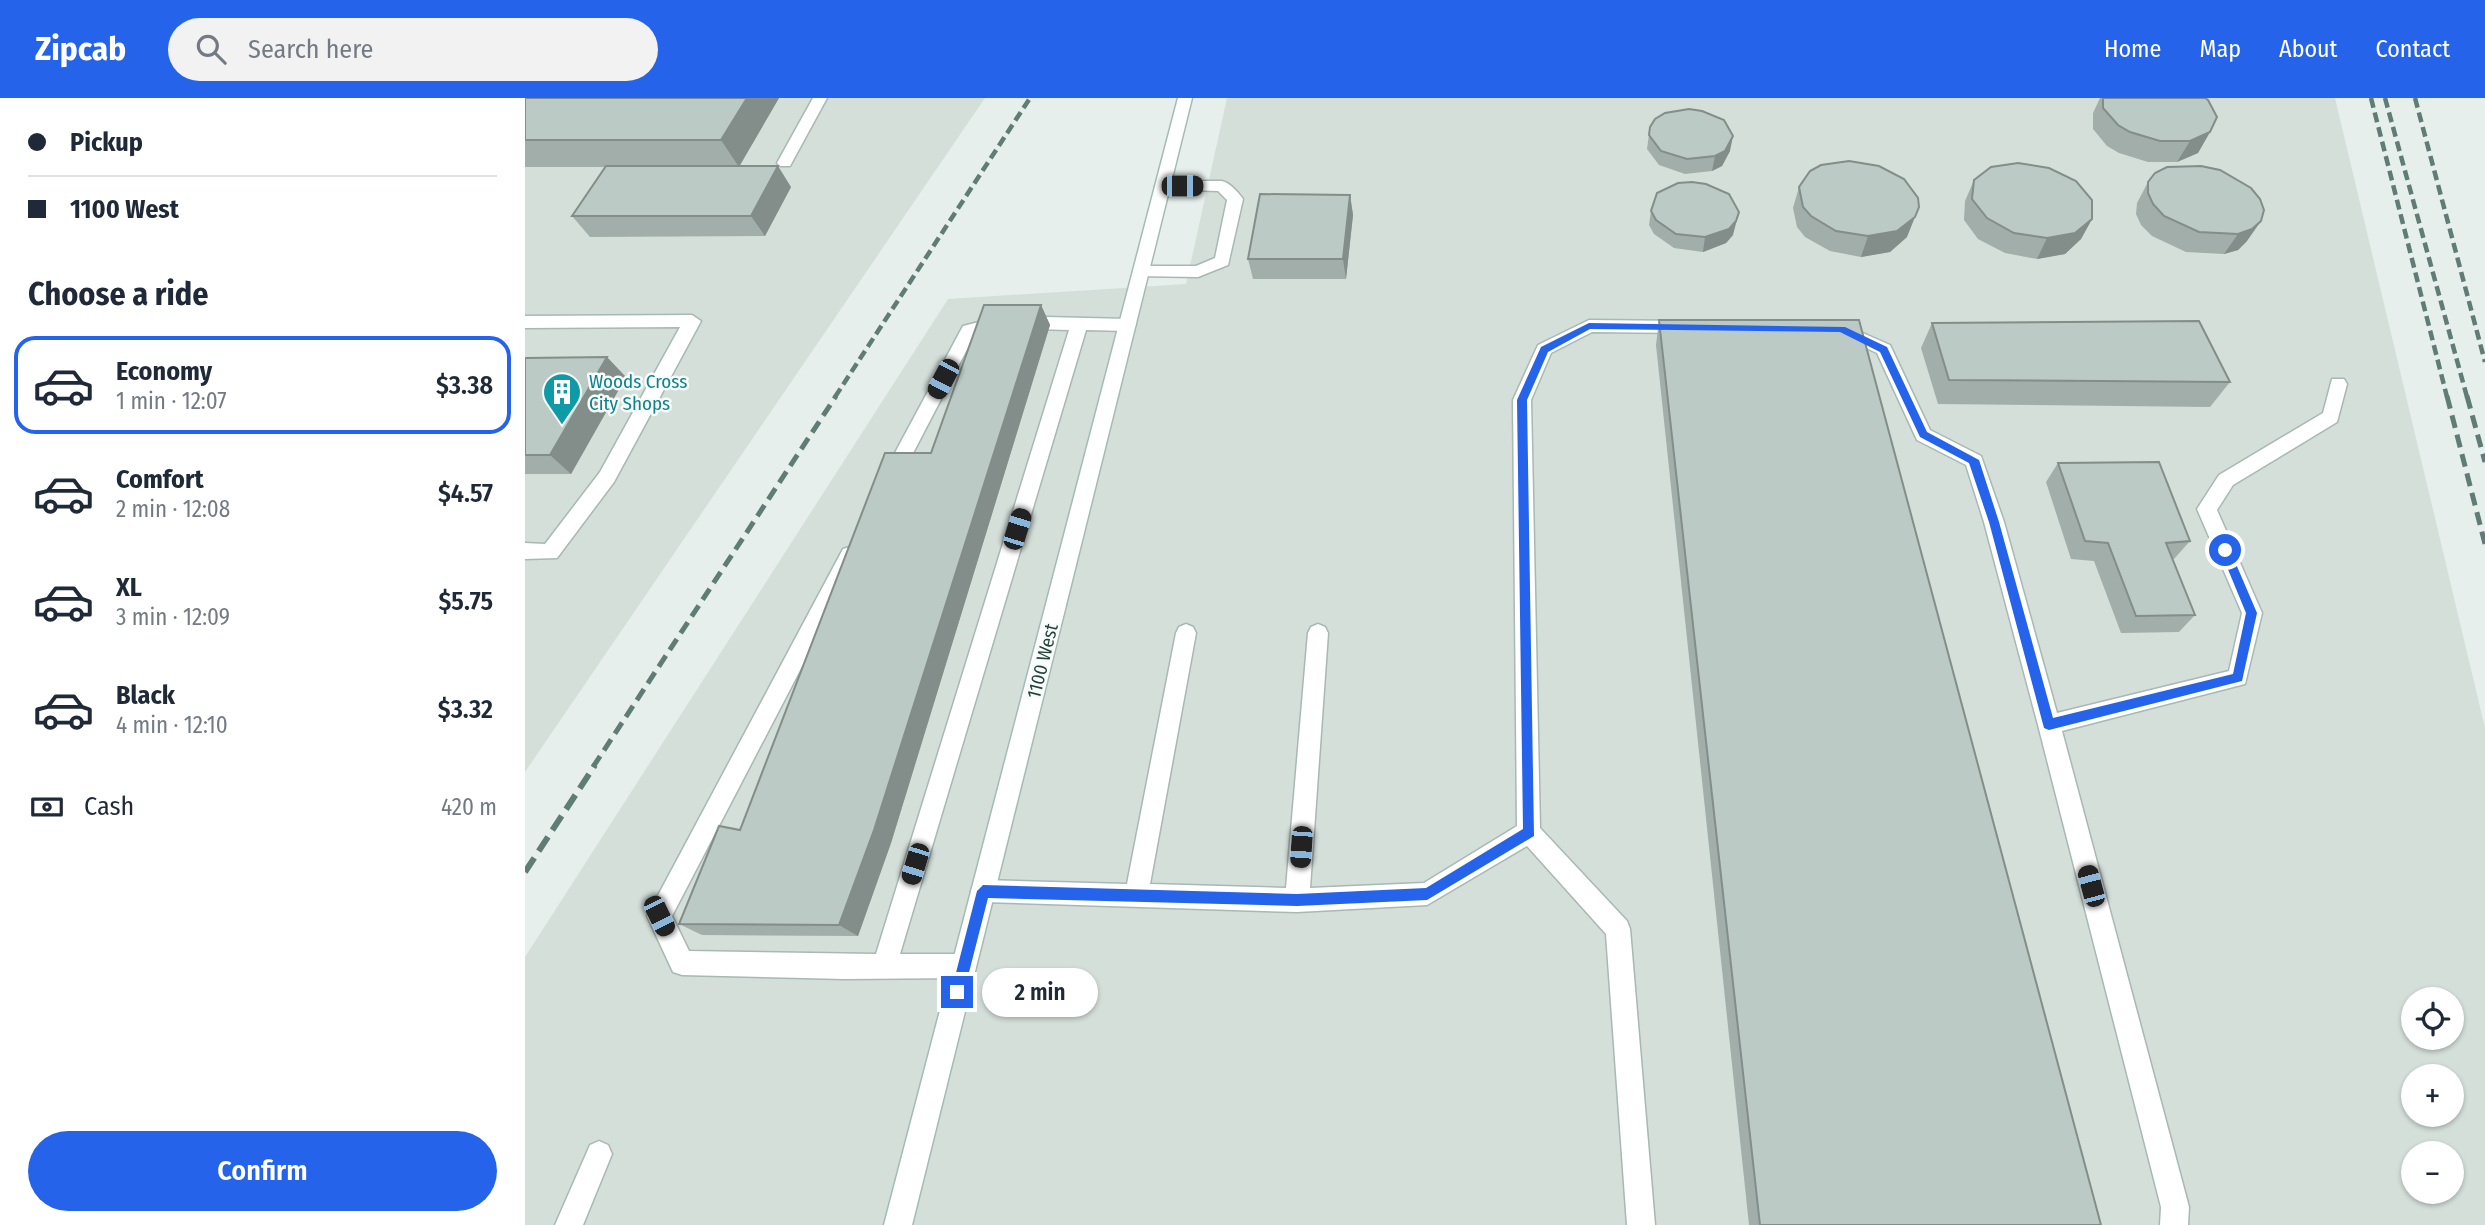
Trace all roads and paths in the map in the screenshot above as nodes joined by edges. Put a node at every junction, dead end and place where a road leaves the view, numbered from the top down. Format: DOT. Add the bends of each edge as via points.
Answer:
graph roads {
  1 [pos="820,98"];
  2 [pos="1185,98"];
  3 [pos="785,163"];
  4 [pos="1163,186"];
  5 [pos="1141,272"];
  6 [pos="525,322"];
  7 [pos="1079,324"];
  8 [pos="1127,326"];
  9 [pos="1709,327"];
  10 [pos="1815,329"];
  11 [pos="2338,384"];
  12 [pos="878,501"];
  13 [pos="859,538"];
  14 [pos="525,551"];
  15 [pos="1186,633"];
  16 [pos="1318,633"];
  17 [pos="2049,725"];
  18 [pos="1529,832"];
  19 [pos="983,891"];
  20 [pos="1136,897"];
  21 [pos="1297,900"];
  22 [pos="964,966"];
  23 [pos="884,967"];
  24 [pos="599,1154"];
  25 [pos="569,1225"];
  26 [pos="898,1225"];
  27 [pos="1641,1225"];
  28 [pos="2174,1225"];
  1 -- 3 [label="street"];
  2 -- 4 [label="street, 1100 West"];
  4 -- 5 [label="street, 1100 West"];
  4 -- 5 [label="street" via="1222,186 1235,200 1222,261 1198,271"];
  5 -- 8 [label="street, 1100 West"];
  6 -- 14 [label="street" via="692,321 607,477 550,552"];
  7 -- 8 [label="street"];
  7 -- 12 [label="street" via="1002,322 969,330"];
  7 -- 23 [label="street"];
  8 -- 19 [label="street, 1100 West"];
  9 -- 18 [label="street" via="1589,326 1544,349 1522,400"];
  10 -- 17 [label="street" via="1842,329 1884,349 1923,435 1974,460"];
  11 -- 17 [label="street" via="2331,417 2226,480 2207,509 2252,613 2238,678"];
  13 -- 23 [label="street" via="659,916 682,963"];
  15 -- 20 [label="street"];
  16 -- 21 [label="street"];
  17 -- 28 [label="street" via="2175,1208"];
  18 -- 21 [label="street" via="1427,894"];
  18 -- 27 [label="street" via="1618,929"];
  19 -- 20 [label="street"];
  19 -- 22 [label="street, 1100 West"];
  20 -- 21 [label="street"];
  22 -- 23 [label="street"];
  22 -- 26 [label="street, 1100 West"];
  24 -- 25 [label="street"];
}
